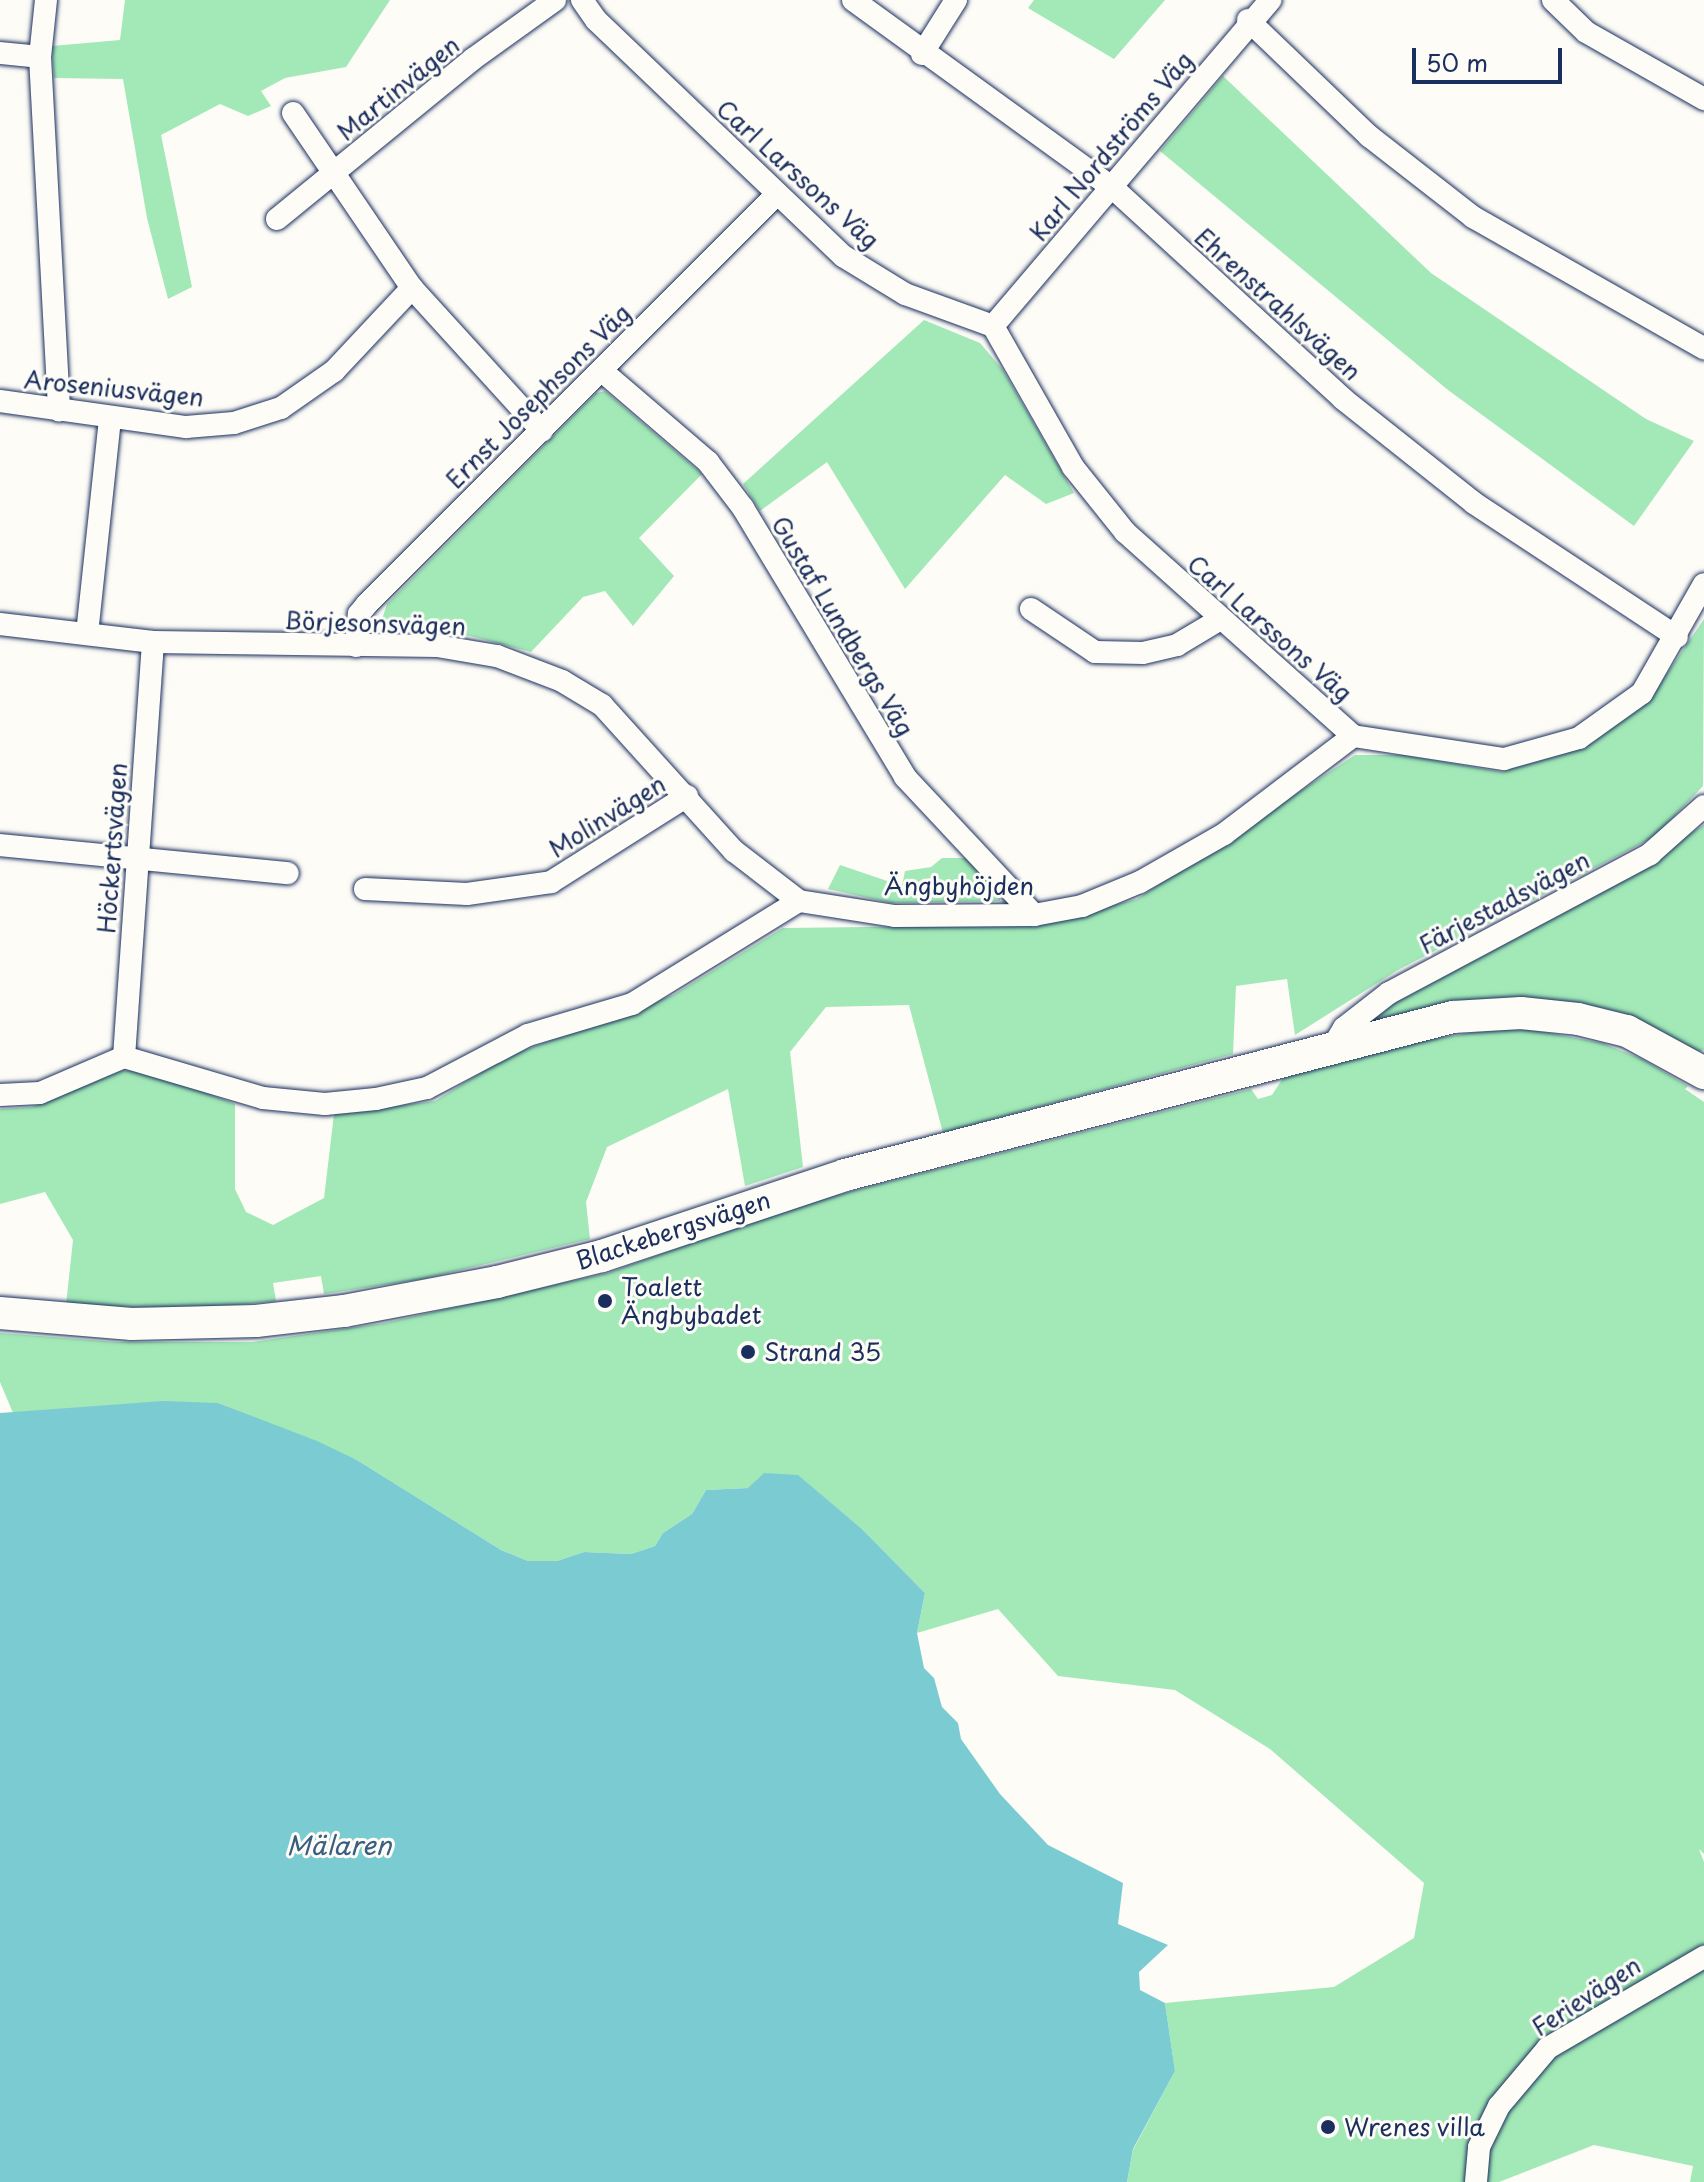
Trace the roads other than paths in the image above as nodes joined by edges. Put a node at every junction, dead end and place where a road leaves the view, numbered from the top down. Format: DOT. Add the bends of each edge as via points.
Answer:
graph roads {
  1 [pos="46,0"];
  2 [pos="555,0"];
  3 [pos="582,0"];
  4 [pos="853,0"];
  5 [pos="956,0"];
  6 [pos="1270,0"];
  7 [pos="1553,0"];
  8 [pos="1248,20"];
  9 [pos="0,53"];
  10 [pos="922,54"];
  11 [pos="40,57"];
  12 [pos="1704,99"];
  13 [pos="293,113"];
  14 [pos="334,173"];
  15 [pos="1113,188"];
  16 [pos="777,194"];
  17 [pos="277,219"];
  18 [pos="412,288"];
  19 [pos="993,326"];
  20 [pos="1704,348"];
  21 [pos="602,371"];
  22 [pos="0,401"];
  23 [pos="59,410"];
  24 [pos="110,417"];
  25 [pos="542,431"];
  26 [pos="1704,584"];
  27 [pos="1031,609"];
  28 [pos="1219,620"];
  29 [pos="0,624"];
  30 [pos="87,634"];
  31 [pos="1677,637"];
  32 [pos="153,642"];
  33 [pos="356,646"];
  34 [pos="1353,736"];
  35 [pos="687,796"];
  36 [pos="1704,806"];
  37 [pos="0,845"];
  38 [pos="137,860"];
  39 [pos="288,873"];
  40 [pos="365,889"];
  41 [pos="799,901"];
  42 [pos="1034,915"];
  43 [pos="1332,1048"];
  44 [pos="124,1057"];
  45 [pos="1704,1073"];
  46 [pos="0,1095"];
  47 [pos="0,1313"];
  48 [pos="1704,1957"];
  49 [pos="1476,2182"];
  1 -- 11 [label="street"];
  2 -- 14 [label="street, Martinvägen"];
  3 -- 16 [label="street, Carl Larssons Väg" via="596,20"];
  4 -- 10 [label="street, Ehrenstrahlsvägen"];
  5 -- 10 [label="street"];
  6 -- 8 [label="street, Karl Nordströms Väg"];
  7 -- 12 [label="street" via="1586,32"];
  8 -- 15 [label="street, Karl Nordströms Väg"];
  8 -- 20 [label="street" via="1369,136 1473,217"];
  9 -- 11 [label="street"];
  10 -- 15 [label="street, Ehrenstrahlsvägen"];
  11 -- 23 [label="street"];
  13 -- 14 [label="street"];
  14 -- 17 [label="street, Martinvägen"];
  14 -- 18 [label="street"];
  15 -- 19 [label="street, Karl Nordströms Väg"];
  15 -- 31 [label="street, Ehrenstrahlsvägen" via="1343,399 1438,475"];
  16 -- 19 [label="street, Carl Larssons Väg" via="843,256 905,294"];
  16 -- 21 [label="street, Ernst Josephsons Väg"];
  18 -- 24 [label="street, Aroseniusvägen" via="334,371 281,408 234,423 186,427"];
  18 -- 25 [label="street"];
  19 -- 28 [label="street, Carl Larssons Väg" via="1073,467 1125,532"];
  21 -- 25 [label="street, Ernst Josephsons Väg"];
  21 -- 42 [label="street, Gustaf Lundbergs Väg" via="708,462 743,508 905,777"];
  22 -- 23 [label="street, Aroseniusvägen"];
  23 -- 24 [label="street, Aroseniusvägen"];
  24 -- 30 [label="street"];
  25 -- 33 [label="street, Ernst Josephsons Väg" via="367,604 359,614"];
  26 -- 31 [label="street"];
  27 -- 28 [label="street" via="1095,652 1143,653 1177,645"];
  28 -- 34 [label="street, Carl Larssons Väg"];
  29 -- 30 [label="street, Börjesonsvägen"];
  30 -- 32 [label="street, Börjesonsvägen"];
  31 -- 34 [label="street" via="1642,693 1579,738 1504,759"];
  32 -- 33 [label="street, Börjesonsvägen"];
  32 -- 38 [label="street, Höckertsvägen"];
  33 -- 35 [label="street, Börjesonsvägen" via="437,646 482,654 562,681 602,705"];
  34 -- 42 [label="street, Ängbyhöjden" via="1224,834 1140,882 1082,906"];
  35 -- 40 [label="street, Molinvägen" via="551,882 467,894"];
  35 -- 41 [label="street, Börjesonsvägen" via="734,851"];
  36 -- 43 [label="street, Färjestadsvägen" via="1650,854 1389,993 1344,1028"];
  37 -- 38 [label="street"];
  38 -- 39 [label="street"];
  38 -- 44 [label="street, Höckertsvägen"];
  41 -- 42 [label="street, Ängbyhöjden" via="895,916"];
  41 -- 44 [label="street" via="632,1004 528,1035 427,1088 325,1104 263,1098"];
  43 -- 45 [label="street, Blackebergsvägen" via="1453,1017 1521,1013 1627,1031"];
  43 -- 47 [label="street, Blackebergsvägen" via="845,1175 602,1256 497,1282 344,1311 256,1321 132,1324"];
  44 -- 46 [label="street" via="40,1093"];
  48 -- 49 [label="street, Ferievägen" via="1548,2048 1499,2106 1479,2147"];
}
